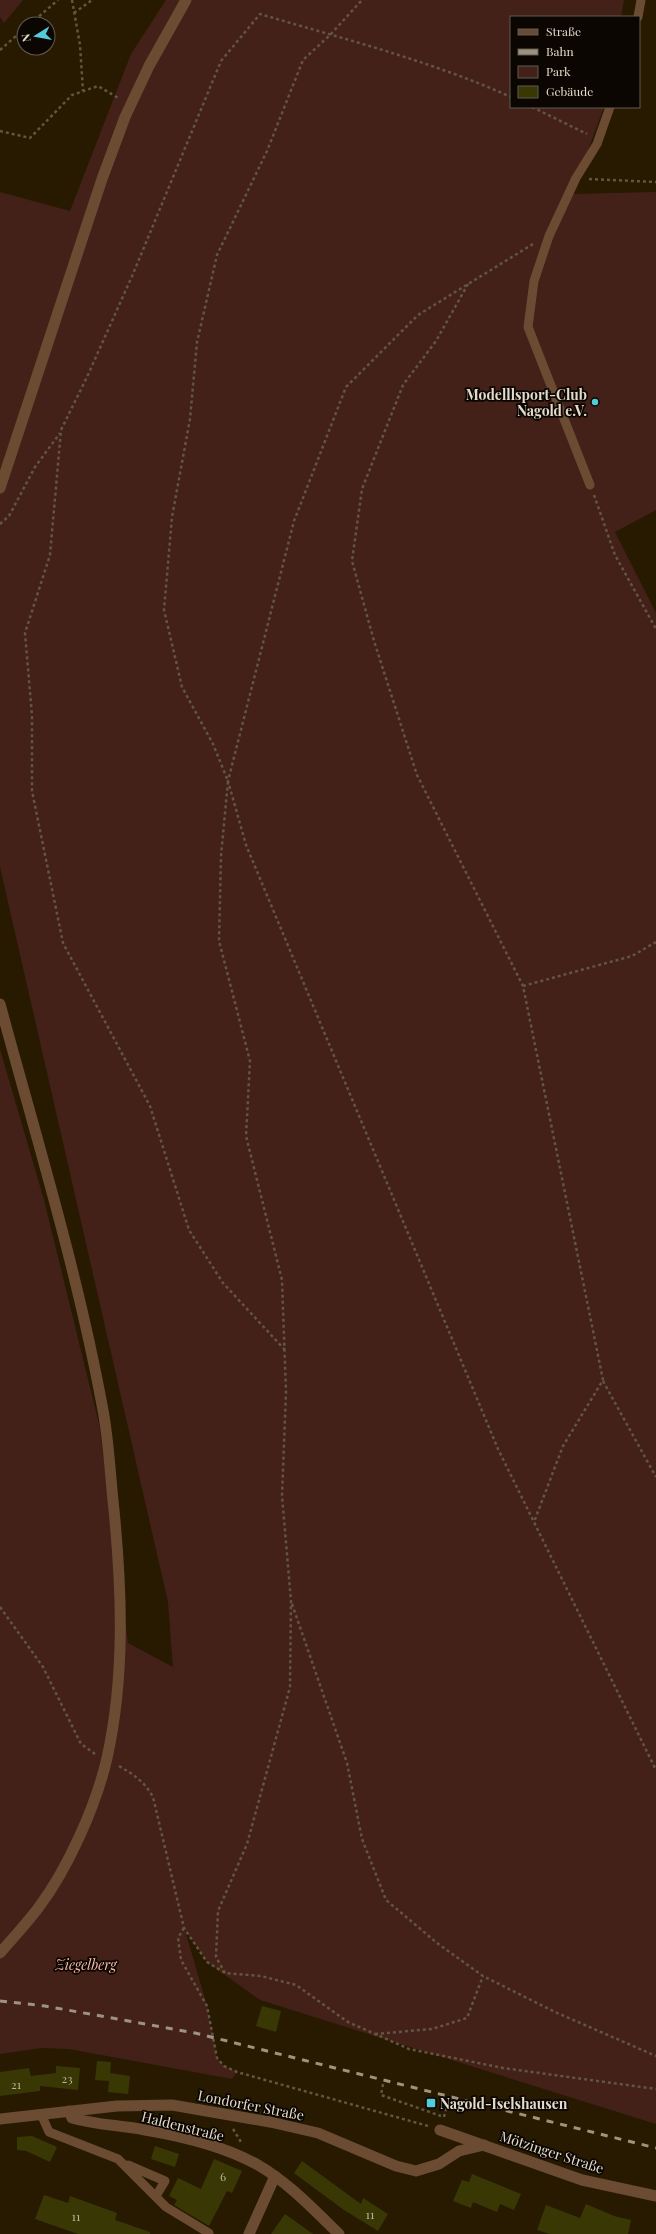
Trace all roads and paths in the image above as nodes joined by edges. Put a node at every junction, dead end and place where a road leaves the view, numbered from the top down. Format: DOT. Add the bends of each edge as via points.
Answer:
graph roads {
  1 [pos="58,0"];
  2 [pos="72,0"];
  3 [pos="92,0"];
  4 [pos="186,0"];
  5 [pos="362,0"];
  6 [pos="641,0"];
  7 [pos="74,13"];
  8 [pos="39,16"];
  9 [pos="638,16"];
  10 [pos="330,35"];
  11 [pos="16,36"];
  12 [pos="0,50"];
  13 [pos="83,91"];
  14 [pos="510,97"];
  15 [pos="131,105"];
  16 [pos="534,108"];
  17 [pos="610,108"];
  18 [pos="0,131"];
  19 [pos="599,141"];
  20 [pos="576,178"];
  21 [pos="656,182"];
  22 [pos="550,236"];
  23 [pos="468,283"];
  24 [pos="60,433"];
  25 [pos="590,485"];
  26 [pos="0,488"];
  27 [pos="0,524"];
  28 [pos="656,629"];
  29 [pos="228,781"];
  30 [pos="656,942"];
  31 [pos="523,986"];
  32 [pos="0,1004"];
  33 [pos="285,1351"];
  34 [pos="603,1380"];
  35 [pos="656,1477"];
  36 [pos="534,1522"];
  37 [pos="291,1601"];
  38 [pos="0,1607"];
  39 [pos="107,1760"];
  40 [pos="656,1770"];
  41 [pos="184,1928"];
  42 [pos="0,1953"];
  43 [pos="225,1973"];
  44 [pos="483,1976"];
  45 [pos="374,2034"];
  46 [pos="656,2056"];
  47 [pos="383,2084"];
  48 [pos="656,2089"];
  49 [pos="448,2100"];
  50 [pos="70,2111"];
  51 [pos="41,2114"];
  52 [pos="222,2114"];
  53 [pos="0,2119"];
  54 [pos="440,2130"];
  55 [pos="244,2145"];
  56 [pos="484,2145"];
  57 [pos="121,2162"];
  58 [pos="275,2176"];
  59 [pos="156,2196"];
  60 [pos="656,2196"];
  61 [pos="209,2233"];
  62 [pos="249,2234"];
  63 [pos="339,2234"];
  1 -- 8 [label="path"];
  2 -- 7 [label="path"];
  3 -- 7 [label="path"];
  4 -- 15 [label="street" via="149,66"];
  5 -- 10 [label="path"];
  6 -- 9 [label="lane"];
  7 -- 13 [label="path" via="80,46"];
  10 -- 14 [label="path" via="400,55"];
  10 -- 24 [label="path" via="260,14 221,60 133,274"];
  10 -- 29 [label="path" via="303,60 267,151 217,255 197,342 190,419 172,517 164,610 182,687 213,744"];
  11 -- 12 [label="path"];
  13 -- 15 [label="path" via="98,86"];
  13 -- 18 [label="path" via="72,95 30,138"];
  15 -- 26 [label="street" via="102,179"];
  16 -- 19 [label="path"];
  17 -- 19 [label="lane"];
  19 -- 20 [label="lane"];
  20 -- 21 [label="path"];
  20 -- 22 [label="lane"];
  22 -- 23 [label="path"];
  22 -- 25 [label="lane" via="534,281 528,326"];
  23 -- 29 [label="path" via="418,315 346,387 294,521"];
  23 -- 31 [label="path" via="436,341 402,386 362,490 352,561 416,775"];
  24 -- 27 [label="path" via="34,467 9,516"];
  24 -- 33 [label="path" via="50,555 25,633 32,716 32,791 63,944 150,1106 189,1230 223,1283"];
  25 -- 28 [label="path" via="615,555"];
  29 -- 33 [label="path" via="221,856 219,941 250,1061 246,1136 282,1280"];
  29 -- 36 [label="path" via="249,852 498,1449"];
  30 -- 31 [label="path" via="632,956"];
  31 -- 34 [label="path"];
  32 -- 39 [label="street" via="84,1314 103,1408 119,1559 121,1640 116,1707"];
  33 -- 37 [label="path" via="282,1496"];
  34 -- 35 [label="path"];
  34 -- 36 [label="path" via="564,1446"];
  36 -- 40 [label="path"];
  37 -- 43 [label="path" via="290,1687 247,1844 218,1911 216,1957"];
  37 -- 44 [label="path" via="347,1763 362,1839 386,1900 437,1943"];
  38 -- 39 [label="path" via="43,1667 81,1744 90,1752"];
  39 -- 41 [label="path" via="138,1777 153,1797"];
  39 -- 42 [label="street" via="94,1800 65,1868 38,1908"];
  41 -- 43 [label="path" via="207,1962"];
  41 -- 54 [label="path" via="178,1938 181,1960 208,2006 217,2058 224,2066 237,2072"];
  43 -- 45 [label="path" via="261,1976 296,1985 348,2022"];
  44 -- 45 [label="path" via="467,2018 432,2029"];
  44 -- 46 [label="path" via="555,2012"];
  45 -- 48 [label="path" via="409,2049 503,2068"];
  47 -- 49 [label="path" via="381,2095 444,2116"];
  50 -- 51 [label="street, Londorfer Straße"];
  50 -- 52 [label="street, Londorfer Straße" via="118,2106 172,2105"];
  50 -- 58 [label="street, Haldenstraße" via="72,2118 89,2123 145,2130 209,2145 257,2164"];
  51 -- 53 [label="street, Londorfer Straße"];
  51 -- 57 [label="lane" via="49,2132"];
  52 -- 55 [label="path"];
  52 -- 56 [label="street, Londorfer Straße" via="318,2133 396,2166 416,2171 439,2164 459,2151"];
  54 -- 56 [label="street, Mötzinger Straße"];
  56 -- 60 [label="street, Mötzinger Straße" via="582,2180"];
  57 -- 59 [label="lane"];
  57 -- 59 [label="lane" via="165,2181"];
  58 -- 62 [label="street"];
  58 -- 63 [label="street, Haldenstraße"];
  59 -- 61 [label="lane" via="166,2207"];
}
